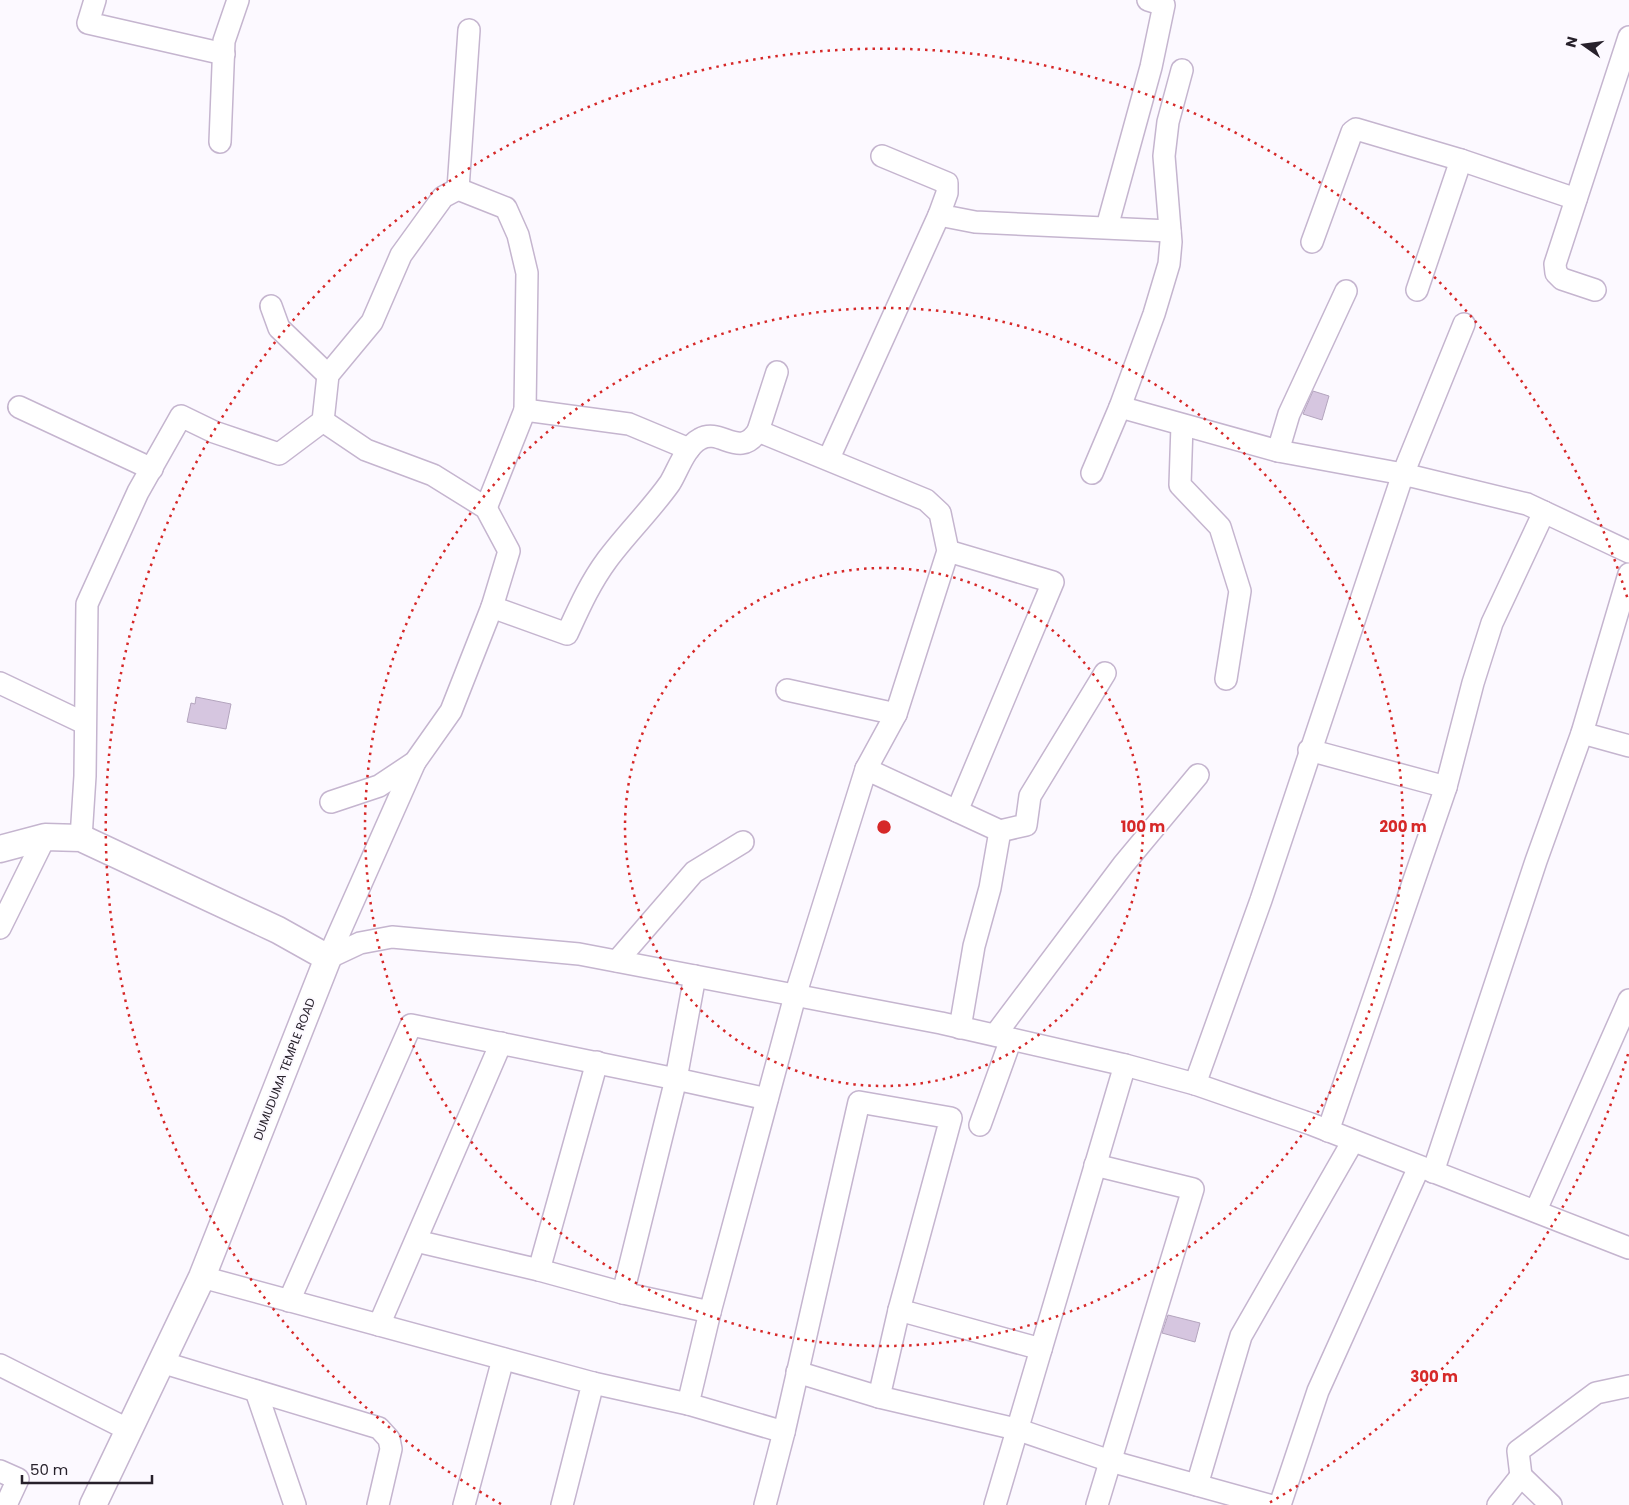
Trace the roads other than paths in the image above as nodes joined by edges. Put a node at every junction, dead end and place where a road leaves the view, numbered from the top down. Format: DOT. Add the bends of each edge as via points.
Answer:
graph roads {
  1 [pos="95,0"];
  2 [pos="238,0"];
  3 [pos="1148,0"];
  4 [pos="470,30"];
  5 [pos="1629,38"];
  6 [pos="224,54"];
  7 [pos="1182,70"];
  8 [pos="220,142"];
  9 [pos="882,156"];
  10 [pos="1461,160"];
  11 [pos="458,189"];
  12 [pos="1576,199"];
  13 [pos="939,215"];
  14 [pos="1107,226"];
  15 [pos="1170,231"];
  16 [pos="1312,242"];
  17 [pos="1417,290"];
  18 [pos="1596,290"];
  19 [pos="1346,291"];
  20 [pos="271,306"];
  21 [pos="1464,324"];
  22 [pos="776,372"];
  23 [pos="328,375"];
  24 [pos="19,407"];
  25 [pos="1120,407"];
  26 [pos="525,410"];
  27 [pos="322,421"];
  28 [pos="1182,425"];
  29 [pos="758,431"];
  30 [pos="689,449"];
  31 [pos="1278,452"];
  32 [pos="829,458"];
  33 [pos="152,469"];
  34 [pos="1092,473"];
  35 [pos="1404,474"];
  36 [pos="486,508"];
  37 [pos="1544,512"];
  38 [pos="948,551"];
  39 [pos="1629,552"];
  40 [pos="1629,574"];
  41 [pos="492,607"];
  42 [pos="1105,673"];
  43 [pos="1226,679"];
  44 [pos="0,683"];
  45 [pos="787,690"];
  46 [pos="896,714"];
  47 [pos="84,723"];
  48 [pos="1582,732"];
  49 [pos="1629,746"];
  50 [pos="1310,750"];
  51 [pos="415,762"];
  52 [pos="866,769"];
  53 [pos="1198,775"];
  54 [pos="1446,787"];
  55 [pos="332,802"];
  56 [pos="957,811"];
  57 [pos="1000,831"];
  58 [pos="45,838"];
  59 [pos="81,838"];
  60 [pos="743,842"];
  61 [pos="0,849"];
  62 [pos="0,928"];
  63 [pos="328,958"];
  64 [pos="617,961"];
  65 [pos="695,976"];
  66 [pos="795,996"];
  67 [pos="1629,1000"];
  68 [pos="960,1028"];
  69 [pos="1003,1037"];
  70 [pos="501,1043"];
  71 [pos="597,1062"];
  72 [pos="1125,1065"];
  73 [pos="676,1078"];
  74 [pos="1195,1084"];
  75 [pos="767,1100"];
  76 [pos="980,1125"];
  77 [pos="1328,1131"];
  78 [pos="1353,1140"];
  79 [pos="1095,1165"];
  80 [pos="1426,1169"];
  81 [pos="1536,1210"];
  82 [pos="416,1241"];
  83 [pos="1629,1248"];
  84 [pos="539,1270"];
  85 [pos="202,1277"];
  86 [pos="623,1293"];
  87 [pos="289,1300"];
  88 [pos="899,1310"];
  89 [pos="710,1312"];
  90 [pos="380,1325"];
  91 [pos="1041,1349"];
  92 [pos="503,1359"];
  93 [pos="161,1362"];
  94 [pos="0,1365"];
  95 [pos="797,1372"];
  96 [pos="593,1383"];
  97 [pos="1629,1386"];
  98 [pos="256,1391"];
  99 [pos="878,1397"];
  100 [pos="688,1404"];
  101 [pos="1016,1429"];
  102 [pos="129,1430"];
  103 [pos="784,1432"];
  104 [pos="1110,1461"];
  105 [pos="0,1471"];
  106 [pos="1521,1476"];
  107 [pos="1197,1485"];
  108 [pos="6,1505"];
  109 [pos="93,1505"];
  110 [pos="295,1505"];
  111 [pos="378,1505"];
  112 [pos="464,1505"];
  113 [pos="562,1505"];
  114 [pos="765,1505"];
  115 [pos="995,1505"];
  116 [pos="1097,1505"];
  117 [pos="1269,1505"];
  118 [pos="1280,1505"];
  119 [pos="1498,1505"];
  120 [pos="1551,1505"];
  1 -- 6 [label="street" via="88,23"];
  2 -- 6 [label="street" via="224,41"];
  3 -- 14 [label="street" via="1164,6 1151,67"];
  4 -- 11 [label="street"];
  5 -- 12 [label="street"];
  6 -- 8 [label="street"];
  7 -- 15 [label="street" via="1168,122 1164,156"];
  9 -- 13 [label="street" via="946,183 947,192"];
  10 -- 12 [label="street"];
  10 -- 16 [label="street" via="1360,129 1354,130"];
  10 -- 17 [label="street"];
  11 -- 23 [label="street" via="442,198 401,255 372,322"];
  11 -- 26 [label="street" via="506,208 518,235 527,273"];
  12 -- 18 [label="street" via="1555,264 1556,273 1562,279"];
  13 -- 14 [label="street" via="975,222"];
  13 -- 32 [label="street"];
  14 -- 15 [label="street"];
  15 -- 25 [label="street" via="1169,264"];
  19 -- 31 [label="street" via="1289,414"];
  20 -- 23 [label="street" via="278,328"];
  21 -- 35 [label="street"];
  22 -- 29 [label="street"];
  23 -- 27 [label="street"];
  24 -- 33 [label="street"];
  25 -- 28 [label="street"];
  25 -- 34 [label="street"];
  26 -- 30 [label="street" via="629,424"];
  26 -- 36 [label="street"];
  27 -- 33 [label="street" via="280,454 214,432 181,416"];
  27 -- 36 [label="street" via="366,450 432,475"];
  28 -- 31 [label="street"];
  28 -- 43 [label="street" via="1180,485 1220,528 1240,591"];
  29 -- 30 [label="street" via="745,443 707,437 699,439"];
  29 -- 32 [label="street"];
  30 -- 41 [label="street" via="669,483 606,561 567,634"];
  31 -- 35 [label="street"];
  32 -- 38 [label="street" via="926,500 940,513"];
  33 -- 47 [label="street" via="138,492 87,604"];
  35 -- 37 [label="street" via="1527,504"];
  35 -- 50 [label="street"];
  36 -- 41 [label="street" via="509,551"];
  37 -- 39 [label="street"];
  37 -- 54 [label="street" via="1492,623"];
  38 -- 46 [label="street"];
  38 -- 56 [label="street" via="1053,582"];
  40 -- 48 [label="street"];
  41 -- 51 [label="street" via="451,711"];
  42 -- 57 [label="street" via="1030,796 1026,825"];
  44 -- 47 [label="street"];
  45 -- 46 [label="street"];
  46 -- 52 [label="street"];
  47 -- 59 [label="street"];
  48 -- 49 [label="street"];
  48 -- 80 [label="street"];
  50 -- 54 [label="street"];
  50 -- 74 [label="street" via="1261,900"];
  51 -- 55 [label="street" via="379,786"];
  51 -- 63 [label="street"];
  52 -- 56 [label="street"];
  52 -- 66 [label="street"];
  53 -- 69 [label="street" via="1123,865"];
  54 -- 77 [label="street"];
  56 -- 57 [label="street"];
  57 -- 68 [label="street" via="990,888 974,946"];
  58 -- 59 [label="street"];
  58 -- 61 [label="street"];
  58 -- 62 [label="street"];
  59 -- 63 [label="street" via="278,930"];
  60 -- 64 [label="street" via="694,872"];
  63 -- 64 [label="street" via="360,943 392,937 579,954"];
  63 -- 85 [label="street, DUMUDUMA TEMPLE ROAD"];
  64 -- 65 [label="street"];
  65 -- 66 [label="street"];
  65 -- 73 [label="street"];
  66 -- 68 [label="street"];
  66 -- 75 [label="street"];
  67 -- 81 [label="street"];
  68 -- 69 [label="street"];
  69 -- 72 [label="street"];
  69 -- 76 [label="street"];
  70 -- 71 [label="street"];
  70 -- 82 [label="street"];
  70 -- 87 [label="street" via="411,1025"];
  71 -- 73 [label="street"];
  71 -- 84 [label="street"];
  72 -- 74 [label="street"];
  72 -- 79 [label="street"];
  73 -- 75 [label="street"];
  73 -- 86 [label="street"];
  74 -- 77 [label="street"];
  75 -- 89 [label="street"];
  77 -- 78 [label="street"];
  78 -- 80 [label="street"];
  78 -- 107 [label="street" via="1242,1336"];
  79 -- 91 [label="street"];
  79 -- 104 [label="street" via="1193,1190"];
  80 -- 81 [label="street"];
  80 -- 118 [label="street" via="1318,1391"];
  81 -- 83 [label="street"];
  82 -- 84 [label="street"];
  82 -- 90 [label="street"];
  84 -- 86 [label="street"];
  85 -- 87 [label="street"];
  85 -- 93 [label="street, DUMUDUMA TEMPLE ROAD"];
  86 -- 89 [label="street"];
  87 -- 90 [label="street"];
  88 -- 91 [label="street"];
  88 -- 95 [label="street" via="951,1118 859,1102"];
  88 -- 99 [label="street"];
  89 -- 100 [label="street"];
  90 -- 92 [label="street"];
  91 -- 101 [label="street"];
  92 -- 96 [label="street"];
  92 -- 112 [label="street"];
  93 -- 98 [label="street"];
  93 -- 102 [label="street, DUMUDUMA TEMPLE ROAD"];
  94 -- 102 [label="street"];
  95 -- 99 [label="street"];
  95 -- 103 [label="street"];
  96 -- 100 [label="street"];
  96 -- 113 [label="street"];
  97 -- 106 [label="street" via="1596,1394 1518,1451"];
  98 -- 110 [label="street"];
  98 -- 111 [label="street" via="379,1428 389,1439 391,1449"];
  99 -- 101 [label="street"];
  100 -- 103 [label="street"];
  101 -- 104 [label="street"];
  101 -- 115 [label="street"];
  102 -- 109 [label="street, DUMUDUMA TEMPLE ROAD"];
  103 -- 114 [label="street"];
  104 -- 107 [label="street"];
  104 -- 116 [label="street"];
  105 -- 108 [label="street" via="18,1479"];
  106 -- 119 [label="street"];
  106 -- 120 [label="street"];
  107 -- 117 [label="street"];
}
